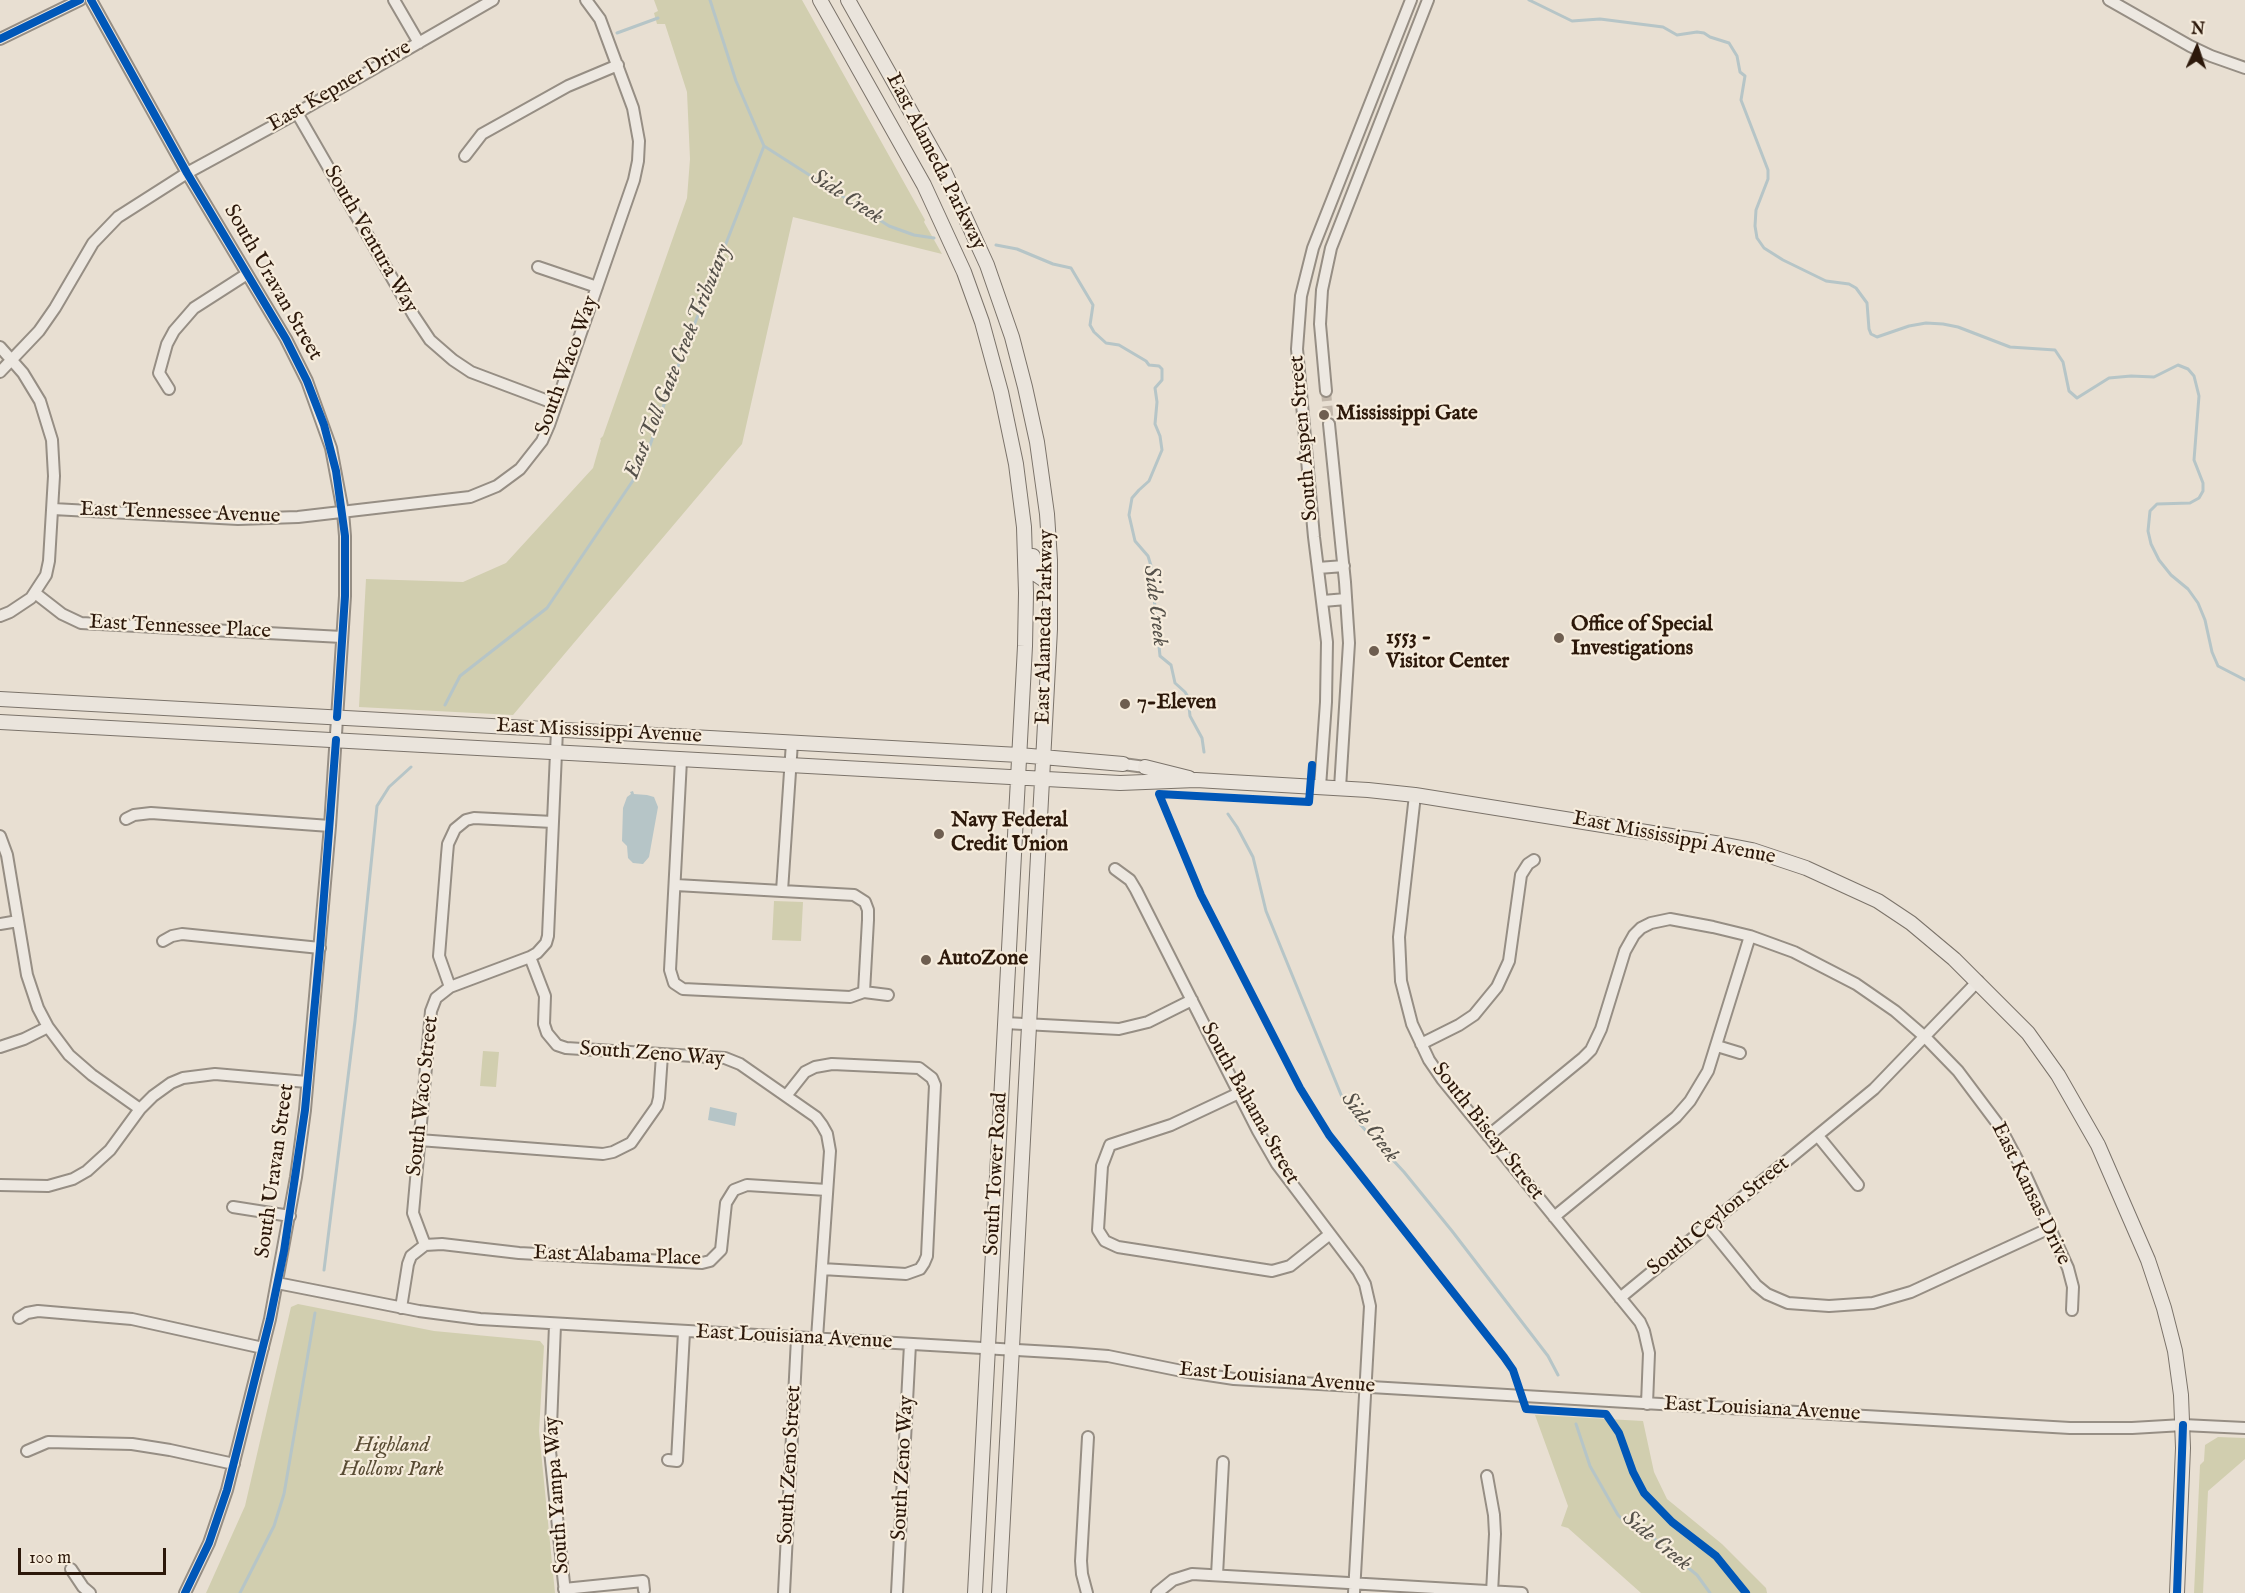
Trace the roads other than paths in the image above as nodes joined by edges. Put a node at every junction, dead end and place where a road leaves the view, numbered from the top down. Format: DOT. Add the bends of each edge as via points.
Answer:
graph roads {
  1 [pos="80,0"];
  2 [pos="91,0"];
  3 [pos="394,0"];
  4 [pos="493,0"];
  5 [pos="586,0"];
  6 [pos="820,0"];
  7 [pos="848,0"];
  8 [pos="1411,0"];
  9 [pos="1428,0"];
  10 [pos="2109,0"];
  11 [pos="0,39"];
  12 [pos="419,43"];
  13 [pos="618,65"];
  14 [pos="2245,68"];
  15 [pos="297,112"];
  16 [pos="465,156"];
  17 [pos="187,172"];
  18 [pos="538,267"];
  19 [pos="247,274"];
  20 [pos="597,287"];
  21 [pos="0,348"];
  22 [pos="12,360"];
  23 [pos="0,372"];
  24 [pos="169,389"];
  25 [pos="1326,391"];
  26 [pos="556,404"];
  27 [pos="1329,424"];
  28 [pos="1020,497"];
  29 [pos="52,509"];
  30 [pos="343,512"];
  31 [pos="1344,566"];
  32 [pos="1318,568"];
  33 [pos="1050,584"];
  34 [pos="35,593"];
  35 [pos="1346,599"];
  36 [pos="1323,601"];
  37 [pos="0,616"];
  38 [pos="342,637"];
  39 [pos="0,699"];
  40 [pos="337,717"];
  41 [pos="0,722"];
  42 [pos="557,729"];
  43 [pos="336,740"];
  44 [pos="792,742"];
  45 [pos="556,753"];
  46 [pos="1019,755"];
  47 [pos="1043,757"];
  48 [pos="681,760"];
  49 [pos="1123,764"];
  50 [pos="791,766"];
  51 [pos="1145,767"];
  52 [pos="1018,778"];
  53 [pos="1042,779"];
  54 [pos="1197,780"];
  55 [pos="1320,787"];
  56 [pos="1340,788"];
  57 [pos="1415,795"];
  58 [pos="126,819"];
  59 [pos="553,822"];
  60 [pos="330,826"];
  61 [pos="0,836"];
  62 [pos="1534,860"];
  63 [pos="1115,869"];
  64 [pos="676,885"];
  65 [pos="782,891"];
  66 [pos="18,921"];
  67 [pos="0,924"];
  68 [pos="1750,936"];
  69 [pos="163,940"];
  70 [pos="320,948"];
  71 [pos="530,957"];
  72 [pos="1978,981"];
  73 [pos="450,987"];
  74 [pos="864,992"];
  75 [pos="888,995"];
  76 [pos="1192,1000"];
  77 [pos="1005,1023"];
  78 [pos="1029,1025"];
  79 [pos="48,1027"];
  80 [pos="1925,1037"];
  81 [pos="1421,1044"];
  82 [pos="1717,1046"];
  83 [pos="0,1047"];
  84 [pos="1740,1053"];
  85 [pos="662,1055"];
  86 [pos="307,1082"];
  87 [pos="1239,1093"];
  88 [pos="786,1096"];
  89 [pos="140,1109"];
  90 [pos="1818,1136"];
  91 [pos="1488,1137"];
  92 [pos="419,1140"];
  93 [pos="0,1185"];
  94 [pos="1858,1185"];
  95 [pos="827,1190"];
  96 [pos="233,1207"];
  97 [pos="290,1216"];
  98 [pos="1554,1217"];
  99 [pos="1708,1226"];
  100 [pos="2050,1228"];
  101 [pos="1330,1234"];
  102 [pos="425,1245"];
  103 [pos="822,1269"];
  104 [pos="277,1283"];
  105 [pos="1620,1298"];
  106 [pos="401,1308"];
  107 [pos="2072,1310"];
  108 [pos="19,1318"];
  109 [pos="555,1325"];
  110 [pos="684,1332"];
  111 [pos="797,1338"];
  112 [pos="817,1338"];
  113 [pos="910,1344"];
  114 [pos="263,1348"];
  115 [pos="987,1348"];
  116 [pos="1012,1349"];
  117 [pos="1366,1388"];
  118 [pos="1647,1404"];
  119 [pos="2183,1425"];
  120 [pos="2245,1428"];
  121 [pos="1088,1437"];
  122 [pos="27,1451"];
  123 [pos="668,1460"];
  124 [pos="1223,1462"];
  125 [pos="234,1464"];
  126 [pos="1487,1476"];
  127 [pos="71,1569"];
  128 [pos="1217,1575"];
  129 [pos="1354,1588"];
  130 [pos="644,1590"];
  131 [pos="565,1591"];
  132 [pos="1492,1592"];
  133 [pos="90,1593"];
  134 [pos="185,1593"];
  135 [pos="784,1593"];
  136 [pos="897,1593"];
  137 [pos="975,1593"];
  138 [pos="999,1593"];
  139 [pos="1087,1593"];
  140 [pos="1157,1593"];
  141 [pos="1522,1593"];
  142 [pos="2177,1593"];
  1 -- 11 [label="street"];
  2 -- 17 [label="street, South Uravan Street"];
  3 -- 12 [label="street"];
  4 -- 12 [label="street, East Kepner Drive"];
  5 -- 13 [label="street, South Waco Way" via="600,19"];
  6 -- 28 [label="main road, East Alameda Parkway" via="916,169 957,254 1002,392"];
  7 -- 33 [label="main road, East Alameda Parkway" via="953,188 999,297 1037,442 1047,513"];
  8 -- 32 [label="street, South Aspen Street" via="1313,248 1301,296 1297,350"];
  9 -- 25 [label="street, South Aspen Street" via="1331,248 1320,324"];
  10 -- 14 [label="street" via="2190,46"];
  12 -- 15 [label="street, East Kepner Drive"];
  13 -- 16 [label="street" via="568,86 482,134"];
  13 -- 20 [label="street, South Waco Way" via="636,121 638,161"];
  15 -- 17 [label="street, East Kepner Drive"];
  15 -- 26 [label="street, South Ventura Way" via="414,316 449,365"];
  17 -- 19 [label="street, South Uravan Street"];
  17 -- 22 [label="street, East Kepner Drive" via="107,227 93,243 56,308"];
  18 -- 20 [label="street, South Waco Way"];
  19 -- 24 [label="street" via="194,308 174,331 159,373"];
  19 -- 30 [label="street, South Uravan Street" via="286,339 316,403 331,448"];
  20 -- 26 [label="street, South Waco Way"];
  21 -- 22 [label="street"];
  22 -- 23 [label="street, East Kepner Drive"];
  22 -- 29 [label="street" via="32,386 46,416 54,456"];
  26 -- 30 [label="street, South Waco Way" via="532,456 497,486 456,499"];
  27 -- 31 [label="street, South Aspen Street"];
  28 -- 33 [label="main road" via="1031,520 1034,573"];
  28 -- 46 [label="main road, East Alameda Parkway" via="1026,612"];
  29 -- 30 [label="street, East Tennessee Avenue" via="256,520"];
  29 -- 34 [label="street" via="49,561"];
  30 -- 38 [label="street, South Uravan Street" via="346,560"];
  31 -- 32 [label="street"];
  31 -- 35 [label="street, South Aspen Street"];
  32 -- 36 [label="street, South Aspen Street"];
  33 -- 47 [label="main road, East Alameda Parkway"];
  34 -- 37 [label="street"];
  34 -- 38 [label="street, East Tennessee Place" via="81,623"];
  35 -- 36 [label="street"];
  35 -- 56 [label="street, South Aspen Street" via="1349,662"];
  36 -- 55 [label="street, South Aspen Street" via="1328,664"];
  38 -- 40 [label="street, South Uravan Street"];
  39 -- 40 [label="main road, East Mississippi Avenue"];
  40 -- 42 [label="main road, East Mississippi Avenue"];
  40 -- 43 [label="street, South Uravan Street"];
  41 -- 43 [label="main road, East Mississippi Avenue"];
  42 -- 44 [label="main road, East Mississippi Avenue"];
  42 -- 45 [label="street"];
  43 -- 45 [label="main road, East Mississippi Avenue"];
  43 -- 60 [label="street, South Uravan Street"];
  44 -- 46 [label="main road, East Mississippi Avenue"];
  44 -- 50 [label="street"];
  45 -- 48 [label="main road, East Mississippi Avenue"];
  45 -- 59 [label="street"];
  46 -- 47 [label="main road, East Mississippi Avenue"];
  46 -- 52 [label="main road, South Tower Road"];
  47 -- 49 [label="main road, East Mississippi Avenue"];
  47 -- 53 [label="main road, South Tower Road"];
  48 -- 50 [label="main road, East Mississippi Avenue"];
  48 -- 64 [label="street"];
  49 -- 51 [label="street, East Mississippi Avenue"];
  50 -- 52 [label="main road, East Mississippi Avenue"];
  50 -- 65 [label="street"];
  51 -- 54 [label="main road, East Mississippi Avenue"];
  52 -- 53 [label="main road, East Mississippi Avenue"];
  52 -- 77 [label="main road, South Tower Road"];
  53 -- 54 [label="main road, East Mississippi Avenue" via="1142,784"];
  53 -- 78 [label="main road, South Tower Road"];
  54 -- 55 [label="main road, East Mississippi Avenue"];
  55 -- 56 [label="main road, East Mississippi Avenue"];
  56 -- 57 [label="main road, East Mississippi Avenue"];
  57 -- 72 [label="main road, East Mississippi Avenue" via="1721,844 1782,860 1849,886 1898,914"];
  57 -- 81 [label="street, South Biscay Street" via="1399,959 1406,1003"];
  58 -- 60 [label="street" via="151,813"];
  59 -- 71 [label="street" via="548,936 541,950"];
  59 -- 73 [label="street" via="474,818 455,829 448,844 439,956"];
  60 -- 70 [label="street, South Uravan Street"];
  61 -- 66 [label="street"];
  62 -- 81 [label="street" via="1521,875 1509,960 1497,987 1474,1014"];
  63 -- 76 [label="street, South Bahama Street" via="1136,890"];
  64 -- 65 [label="street"];
  64 -- 74 [label="street" via="670,970 674,983 683,989 850,997"];
  65 -- 74 [label="street" via="854,895 865,902 868,920"];
  66 -- 67 [label="street"];
  66 -- 79 [label="street" via="32,992"];
  68 -- 80 [label="street, East Kansas Drive" via="1836,973 1876,997"];
  68 -- 82 [label="street"];
  68 -- 91 [label="street, East Kansas Drive" via="1670,920 1641,928 1625,951 1591,1050"];
  69 -- 70 [label="street" via="182,934"];
  70 -- 86 [label="street, South Uravan Street"];
  71 -- 73 [label="street, South Waco Street"];
  71 -- 85 [label="street, South Zeno Way" via="545,996 544,1024 558,1045"];
  72 -- 80 [label="street, South Ceylon Street"];
  72 -- 119 [label="main road, East Mississippi Avenue" via="2022,1025 2045,1056 2102,1154 2137,1230 2164,1308 2176,1359"];
  73 -- 92 [label="street, South Waco Street" via="436,998 431,1011"];
  74 -- 75 [label="street"];
  76 -- 78 [label="street" via="1148,1022 1119,1029"];
  76 -- 87 [label="street, South Bahama Street"];
  77 -- 78 [label="street"];
  77 -- 115 [label="main road, South Tower Road"];
  78 -- 116 [label="main road, South Tower Road"];
  79 -- 83 [label="street"];
  79 -- 89 [label="street" via="82,1067"];
  80 -- 90 [label="street, South Ceylon Street" via="1874,1089"];
  80 -- 100 [label="street, East Kansas Drive" via="1965,1080 2000,1127"];
  81 -- 91 [label="street, South Biscay Street" via="1442,1079"];
  82 -- 84 [label="street"];
  82 -- 98 [label="street" via="1702,1084 1676,1117"];
  85 -- 88 [label="street, South Zeno Way" via="725,1058"];
  85 -- 92 [label="street" via="657,1106 631,1143 613,1152"];
  86 -- 89 [label="street" via="197,1075 165,1087"];
  86 -- 97 [label="street, South Uravan Street"];
  87 -- 101 [label="street, South Bahama Street" via="1277,1164"];
  87 -- 101 [label="street" via="1171,1125 1110,1145 1101,1166 1098,1230 1105,1241 1118,1247 1272,1271 1290,1266"];
  88 -- 95 [label="street, South Zeno Way" via="816,1117 827,1134"];
  88 -- 103 [label="street" via="805,1072 832,1064 919,1068 935,1085 924,1263 920,1269 906,1274"];
  89 -- 93 [label="street" via="99,1162 73,1179 48,1186"];
  90 -- 94 [label="street"];
  90 -- 99 [label="street, South Ceylon Street"];
  91 -- 98 [label="street, South Biscay Street"];
  92 -- 102 [label="street, South Waco Street" via="413,1213"];
  95 -- 102 [label="street, East Alabama Place" via="747,1185 734,1190 726,1203 721,1250 702,1263"];
  95 -- 103 [label="street, South Zeno Way"];
  96 -- 97 [label="street, South Uravan Street"];
  97 -- 104 [label="street, South Uravan Street"];
  98 -- 105 [label="street, South Biscay Street"];
  99 -- 100 [label="street" via="1767,1294 1788,1303 1829,1306 1873,1303 1911,1292"];
  99 -- 105 [label="street, South Ceylon Street"];
  100 -- 107 [label="street, East Kansas Drive" via="2068,1268 2073,1287"];
  101 -- 117 [label="street, South Bahama Street" via="1358,1270 1368,1295"];
  102 -- 106 [label="street" via="411,1256"];
  103 -- 112 [label="street, South Zeno Way"];
  104 -- 106 [label="street, East Louisiana Avenue"];
  104 -- 114 [label="street, South Uravan Street"];
  105 -- 118 [label="street, South Biscay Street" via="1640,1322 1648,1343"];
  106 -- 109 [label="street, East Louisiana Avenue" via="480,1320"];
  108 -- 114 [label="street" via="38,1311 125,1318"];
  109 -- 110 [label="street, East Louisiana Avenue"];
  109 -- 131 [label="street, South Yampa Way" via="550,1451"];
  110 -- 111 [label="street, East Louisiana Avenue"];
  110 -- 123 [label="street" via="677,1461"];
  111 -- 112 [label="street, East Louisiana Avenue"];
  111 -- 135 [label="street, South Zeno Street"];
  112 -- 113 [label="street, East Louisiana Avenue"];
  113 -- 115 [label="street, East Louisiana Avenue"];
  113 -- 136 [label="street, South Zeno Way"];
  114 -- 125 [label="street, South Uravan Street"];
  115 -- 116 [label="street, East Louisiana Avenue"];
  115 -- 137 [label="main road, South Tower Road"];
  116 -- 117 [label="street, East Louisiana Avenue" via="1108,1356 1223,1378"];
  116 -- 138 [label="main road, South Tower Road"];
  117 -- 118 [label="street, East Louisiana Avenue"];
  117 -- 129 [label="street, South Bahama Street"];
  118 -- 119 [label="street, East Louisiana Avenue" via="2070,1428"];
  119 -- 120 [label="street, East Louisiana Avenue"];
  119 -- 142 [label="main road, East Mississippi Avenue"];
  121 -- 139 [label="street" via="1082,1561"];
  122 -- 125 [label="street" via="48,1442 132,1444"];
  124 -- 128 [label="street"];
  125 -- 134 [label="street, South Uravan Street" via="212,1536"];
  126 -- 132 [label="street" via="1495,1534"];
  127 -- 133 [label="street"];
  128 -- 129 [label="street"];
  128 -- 140 [label="street" via="1180,1577"];
  129 -- 132 [label="street"];
  130 -- 131 [label="street" via="643,1581"];
  132 -- 141 [label="street"];
}
